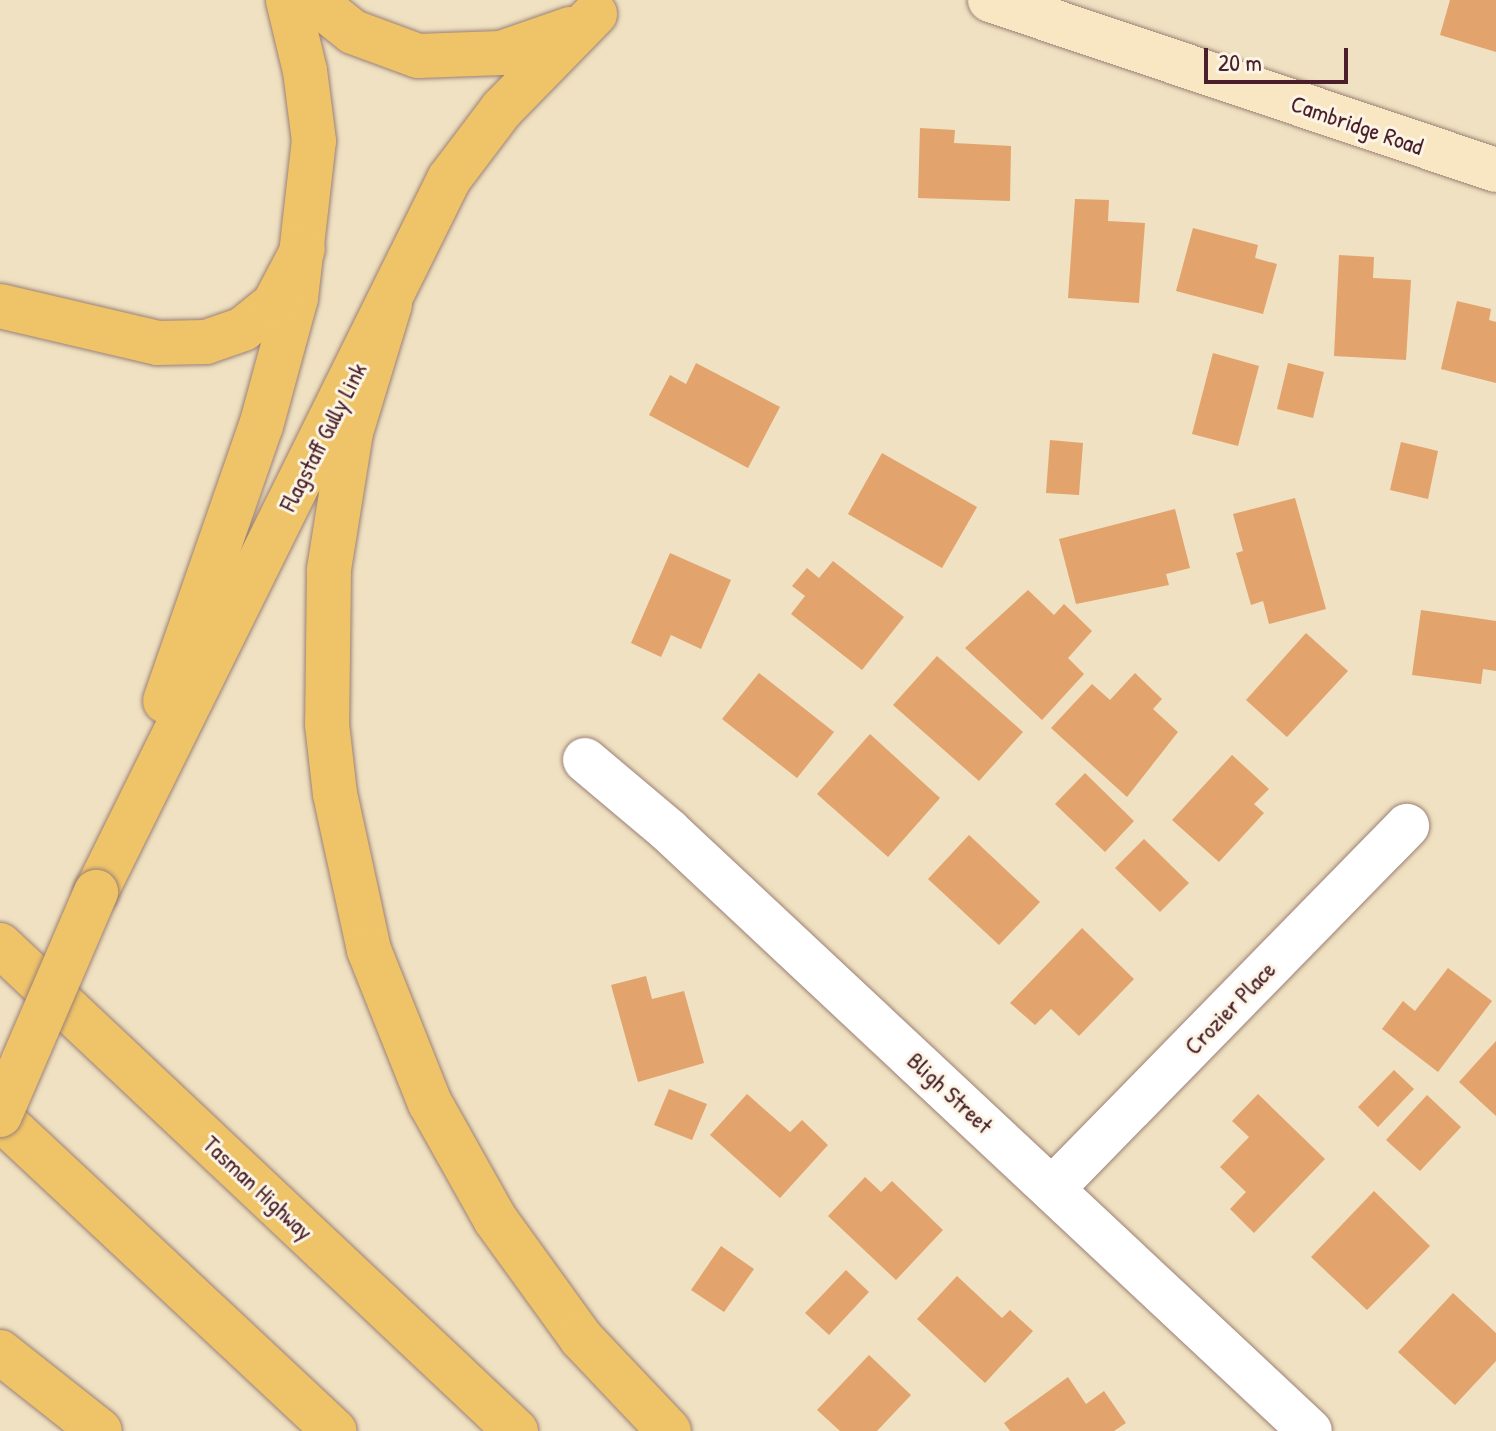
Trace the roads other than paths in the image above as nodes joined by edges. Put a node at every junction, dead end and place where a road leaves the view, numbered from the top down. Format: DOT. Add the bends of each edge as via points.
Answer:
graph roads {
  1 [pos="288,0"];
  2 [pos="313,0"];
  3 [pos="990,0"];
  4 [pos="610,4"];
  5 [pos="1025,7"];
  6 [pos="1496,170"];
  7 [pos="303,249"];
  8 [pos="390,304"];
  9 [pos="0,306"];
  10 [pos="585,760"];
  11 [pos="1407,826"];
  12 [pos="96,892"];
  13 [pos="0,945"];
  14 [pos="0,1117"];
  15 [pos="1052,1189"];
  16 [pos="0,1352"];
  17 [pos="100,1431"];
  18 [pos="334,1431"];
  19 [pos="516,1431"];
  20 [pos="669,1431"];
  21 [pos="1310,1431"];
  1 -- 7 [label="main road, Flagstaff Gully Link" via="314,141"];
  2 -- 4 [label="main road" via="353,32 418,56 443,58 516,49"];
  3 -- 5 [label="main road, Cambridge Road"];
  4 -- 8 [label="main road, Flagstaff Gully Link" via="502,109 449,179"];
  5 -- 6 [label="main road, Cambridge Road"];
  7 -- 9 [label="main road" via="274,304 243,329 206,342 158,343"];
  7 -- 12 [label="main road, Flagstaff Gully Link" via="296,298 261,426"];
  8 -- 12 [label="main road, Flagstaff Gully Link"];
  8 -- 20 [label="main road" via="351,432 329,570 327,724 335,794 369,950 430,1103 495,1219 581,1338"];
  10 -- 15 [label="street, Bligh Street" via="668,830"];
  11 -- 15 [label="street, Crozier Place"];
  12 -- 14 [label="main road, Flagstaff Gully Link, bridge"];
  13 -- 19 [label="main road, Tasman Highway"];
  14 -- 18 [label="main road"];
  15 -- 21 [label="street, Bligh Street"];
  16 -- 17 [label="main road"];
}
